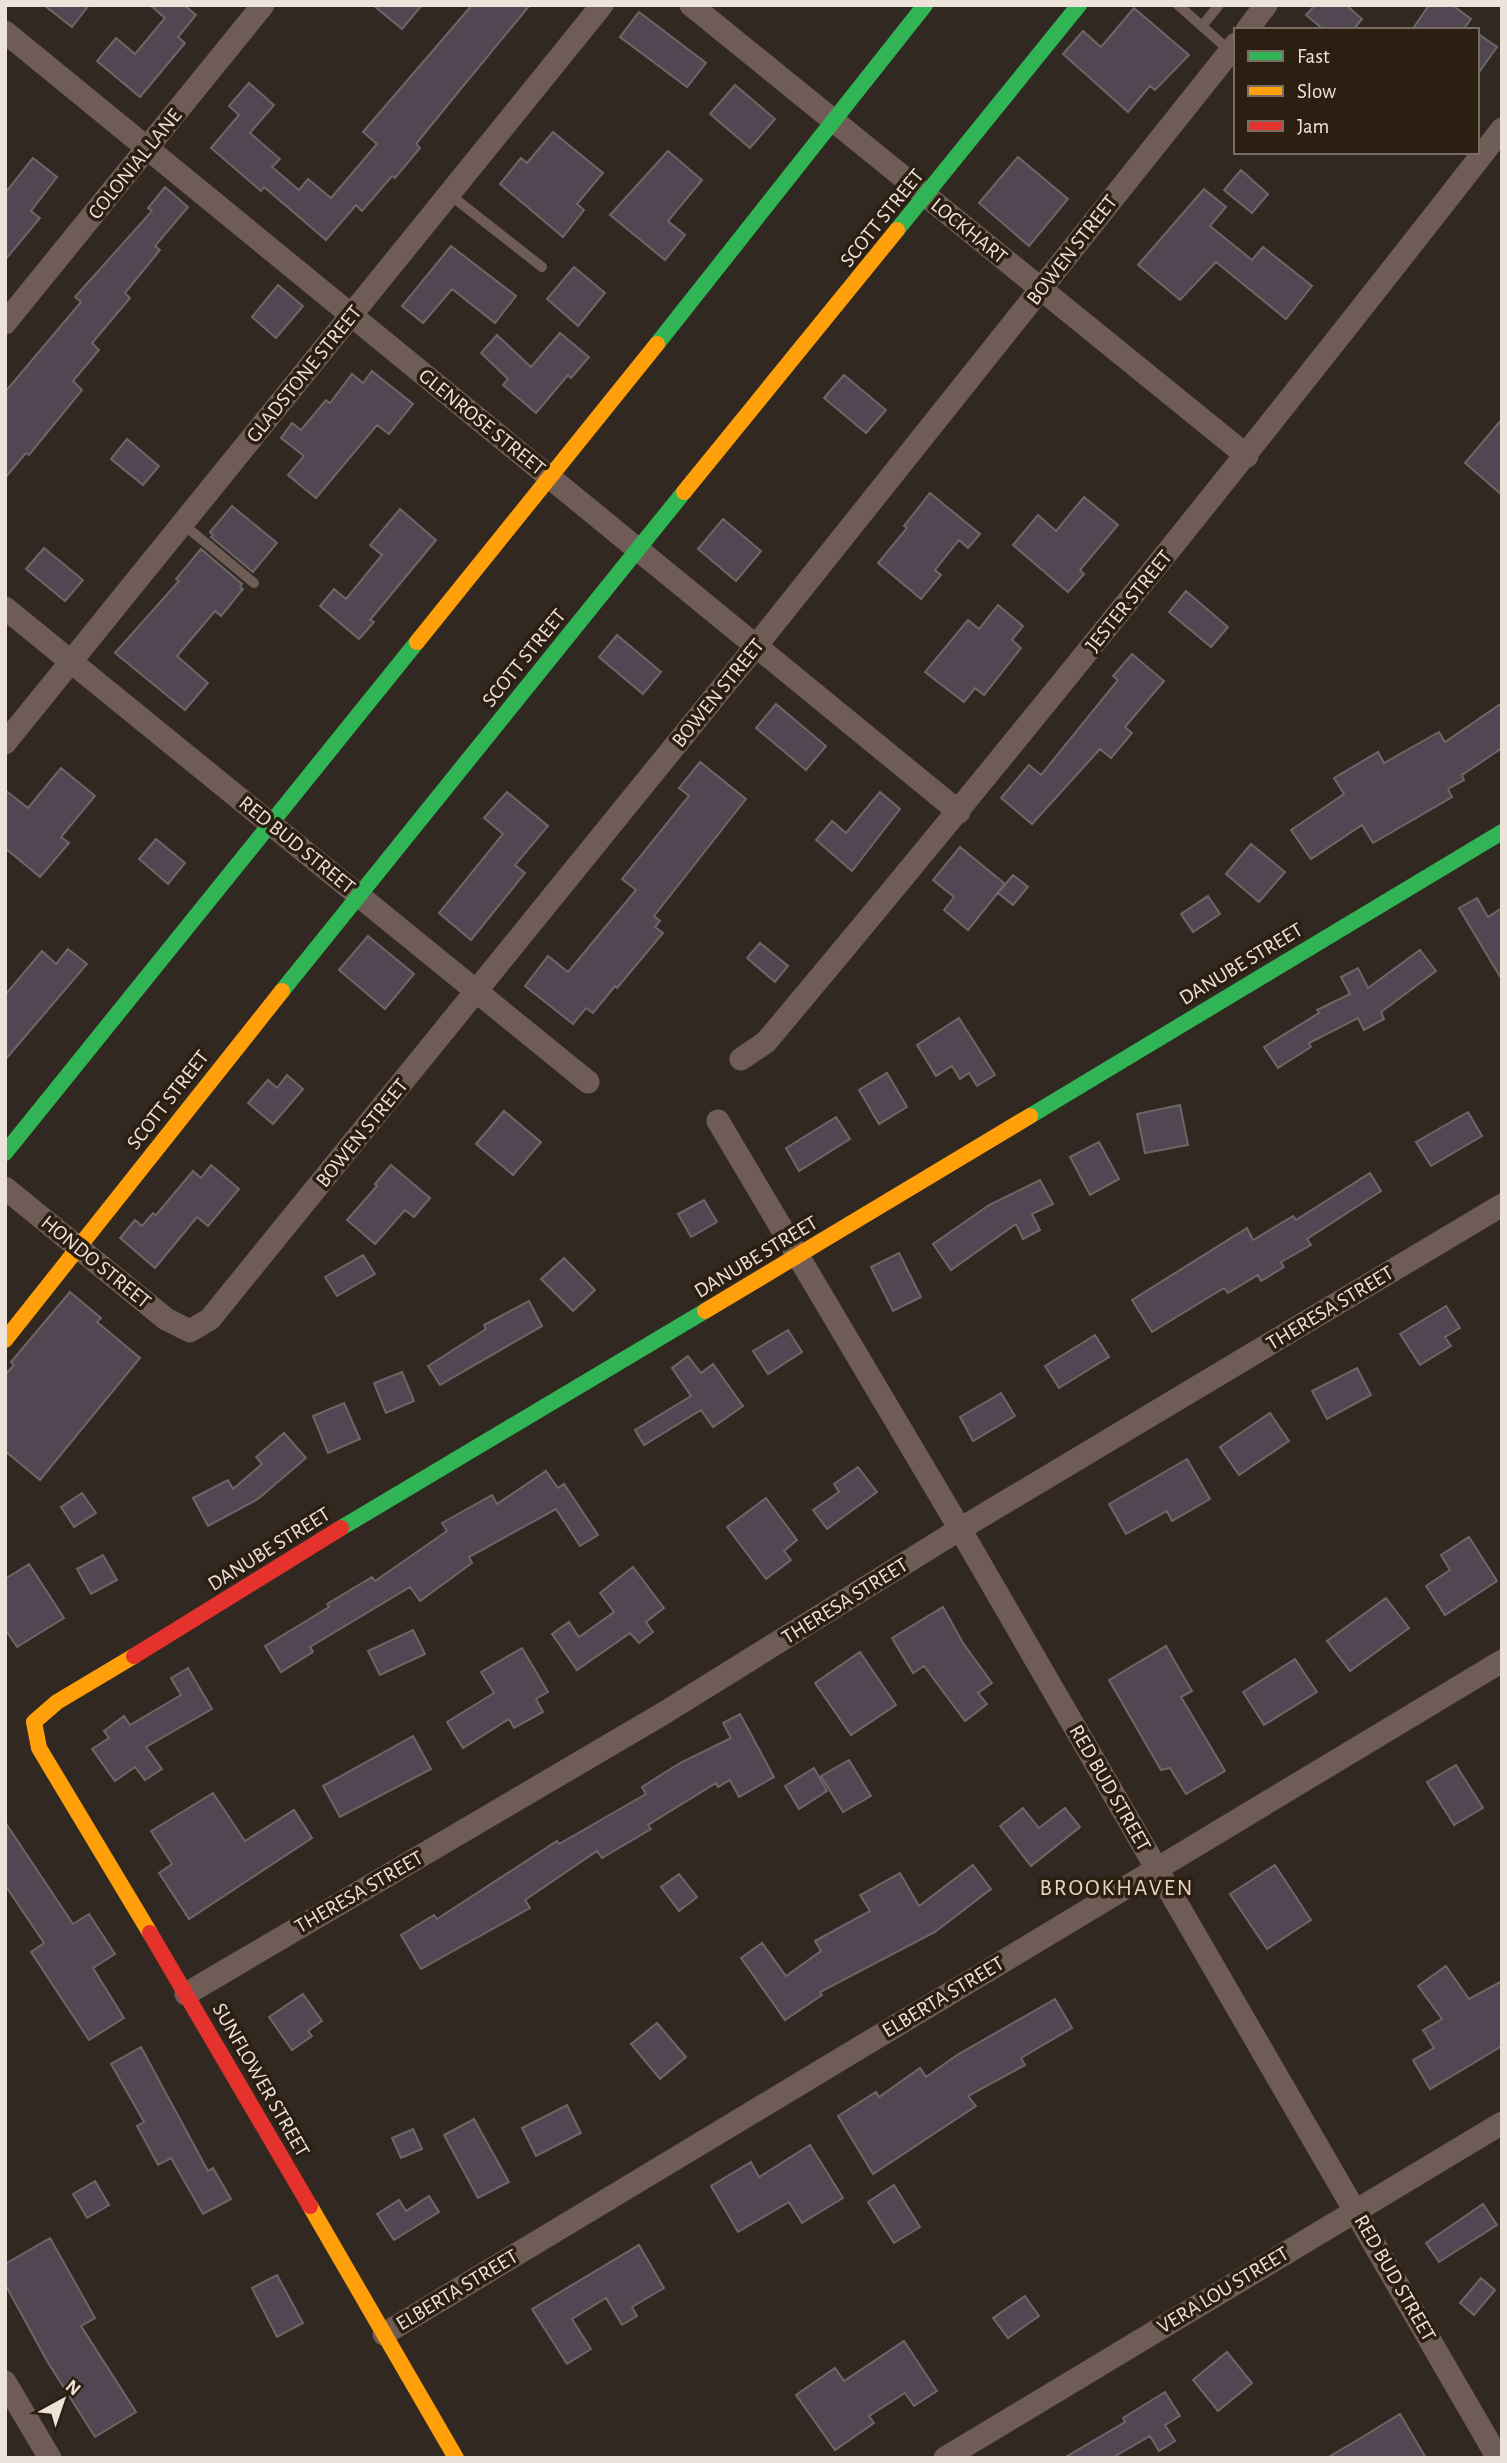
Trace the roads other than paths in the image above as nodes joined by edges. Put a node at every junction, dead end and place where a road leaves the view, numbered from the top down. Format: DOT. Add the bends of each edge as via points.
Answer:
graph roads {
  1 [pos="263,5"];
  2 [pos="602,5"];
  3 [pos="691,5"];
  4 [pos="925,5"];
  5 [pos="1079,5"];
  6 [pos="1178,5"];
  7 [pos="1219,5"];
  8 [pos="1266,5"];
  9 [pos="1202,26"];
  10 [pos="1249,28"];
  11 [pos="5,33"];
  12 [pos="1233,47"];
  13 [pos="832,120"];
  14 [pos="1502,130"];
  15 [pos="148,149"];
  16 [pos="449,194"];
  17 [pos="927,196"];
  18 [pos="542,267"];
  19 [pos="1041,289"];
  20 [pos="351,315"];
  21 [pos="5,323"];
  22 [pos="1247,456"];
  23 [pos="550,478"];
  24 [pos="183,524"];
  25 [pos="639,550"];
  26 [pos="254,583"];
  27 [pos="5,608"];
  28 [pos="756,646"];
  29 [pos="71,662"];
  30 [pos="5,743"];
  31 [pos="959,812"];
  32 [pos="271,824"];
  33 [pos="1502,832"];
  34 [pos="358,895"];
  35 [pos="478,992"];
  36 [pos="741,1059"];
  37 [pos="588,1082"];
  38 [pos="718,1121"];
  39 [pos="5,1153"];
  40 [pos="5,1188"];
  41 [pos="1502,1205"];
  42 [pos="79,1247"];
  43 [pos="797,1257"];
  44 [pos="190,1331"];
  45 [pos="5,1340"];
  46 [pos="960,1529"];
  47 [pos="1502,1661"];
  48 [pos="34,1722"];
  49 [pos="1156,1870"];
  50 [pos="186,1994"];
  51 [pos="1502,2123"];
  52 [pos="1357,2210"];
  53 [pos="384,2334"];
  54 [pos="5,2382"];
  55 [pos="50,2458"];
  56 [pos="456,2458"];
  57 [pos="945,2458"];
  58 [pos="1498,2458"];
  1 -- 15 [label="street, COLONIAL LANE"];
  2 -- 16 [label="street, GLADSTONE STREET"];
  3 -- 13 [label="street, LOCKHART"];
  4 -- 13 [label="main road"];
  5 -- 17 [label="main road, SCOTT STREET"];
  6 -- 9 [label="lane"];
  7 -- 9 [label="lane"];
  8 -- 10 [label="street"];
  9 -- 12 [label="lane"];
  11 -- 15 [label="street, GLENROSE STREET"];
  12 -- 19 [label="street, BOWEN STREET"];
  13 -- 17 [label="street, LOCKHART"];
  13 -- 23 [label="main road"];
  14 -- 22 [label="street, JESTER STREET"];
  15 -- 20 [label="street, GLENROSE STREET"];
  15 -- 21 [label="street, COLONIAL LANE"];
  16 -- 18 [label="lane"];
  16 -- 20 [label="street, GLADSTONE STREET"];
  17 -- 19 [label="street, LOCKHART"];
  17 -- 25 [label="main road, SCOTT STREET"];
  19 -- 22 [label="street, LOCKHART"];
  19 -- 28 [label="street, BOWEN STREET"];
  20 -- 23 [label="street, GLENROSE STREET"];
  20 -- 24 [label="street, GLADSTONE STREET"];
  22 -- 31 [label="street, JESTER STREET"];
  23 -- 25 [label="street, GLENROSE STREET"];
  23 -- 32 [label="main road"];
  24 -- 26 [label="lane"];
  24 -- 29 [label="street, GLADSTONE STREET"];
  25 -- 28 [label="street, GLENROSE STREET"];
  25 -- 34 [label="main road, SCOTT STREET"];
  27 -- 29 [label="street, RED BUD STREET"];
  28 -- 31 [label="street, GLENROSE STREET"];
  28 -- 35 [label="street, BOWEN STREET"];
  29 -- 30 [label="street, GLADSTONE STREET"];
  29 -- 32 [label="street, RED BUD STREET"];
  31 -- 36 [label="street, JESTER STREET" via="766,1042"];
  32 -- 34 [label="street, RED BUD STREET"];
  32 -- 39 [label="main road"];
  33 -- 43 [label="main road, DANUBE STREET"];
  34 -- 35 [label="street, RED BUD STREET"];
  34 -- 42 [label="main road, SCOTT STREET"];
  35 -- 37 [label="street, RED BUD STREET"];
  35 -- 44 [label="street, BOWEN STREET" via="210,1319"];
  38 -- 43 [label="street, RED BUD STREET"];
  40 -- 42 [label="street, HONDO STREET"];
  41 -- 46 [label="street, THERESA STREET"];
  42 -- 44 [label="street, HONDO STREET" via="166,1320"];
  42 -- 45 [label="main road, SCOTT STREET"];
  43 -- 46 [label="street, RED BUD STREET"];
  43 -- 48 [label="main road, DANUBE STREET" via="408,1486 57,1702"];
  46 -- 49 [label="street, RED BUD STREET"];
  46 -- 50 [label="street, THERESA STREET" via="664,1713"];
  47 -- 49 [label="street, ELBERTA STREET"];
  48 -- 50 [label="main road, SUNFLOWER STREET" via="38,1748"];
  49 -- 52 [label="street, RED BUD STREET"];
  49 -- 53 [label="street, ELBERTA STREET"];
  50 -- 53 [label="main road, SUNFLOWER STREET"];
  51 -- 52 [label="street, VERA LOU STREET"];
  52 -- 57 [label="street, VERA LOU STREET"];
  52 -- 58 [label="street, RED BUD STREET"];
  53 -- 56 [label="main road, SUNFLOWER STREET"];
  54 -- 55 [label="street"];
}
